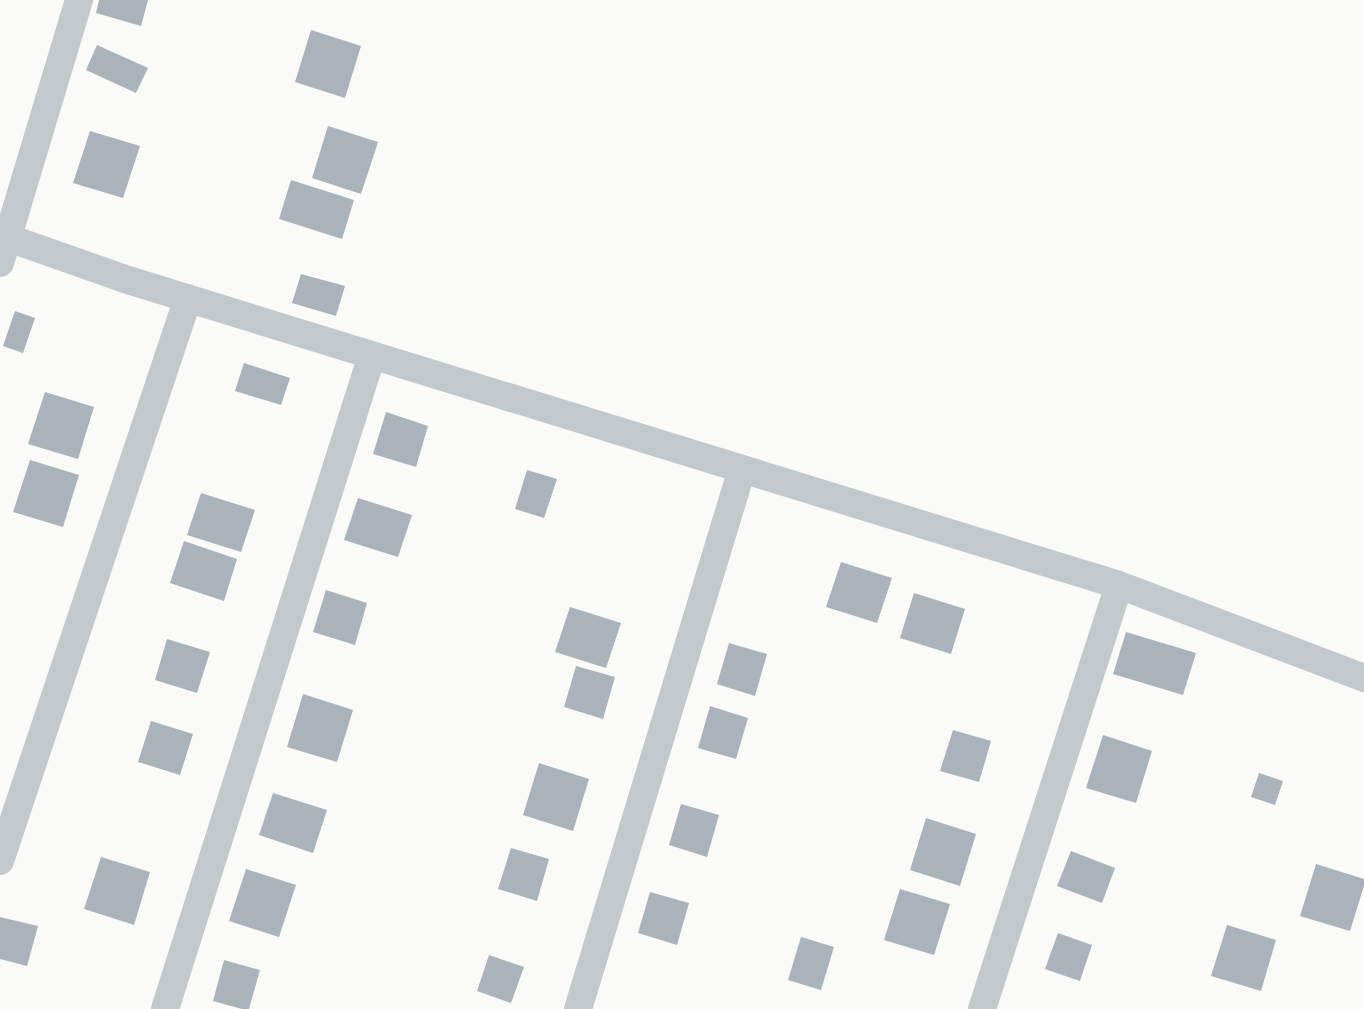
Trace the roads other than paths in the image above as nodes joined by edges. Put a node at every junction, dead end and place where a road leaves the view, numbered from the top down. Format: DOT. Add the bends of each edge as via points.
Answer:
graph roads {
  1 [pos="79,0"];
  2 [pos="3,245"];
  3 [pos="188,298"];
  4 [pos="372,355"];
  5 [pos="742,469"];
  6 [pos="1119,585"];
  7 [pos="1364,678"];
  8 [pos="0,861"];
  9 [pos="165,1009"];
  10 [pos="578,1009"];
  11 [pos="982,1009"];
  1 -- 2 [label="street"];
  2 -- 3 [label="street"];
  3 -- 4 [label="street"];
  3 -- 8 [label="street"];
  4 -- 5 [label="street"];
  4 -- 9 [label="street"];
  5 -- 6 [label="street"];
  5 -- 10 [label="street"];
  6 -- 7 [label="street"];
  6 -- 11 [label="street"];
}
